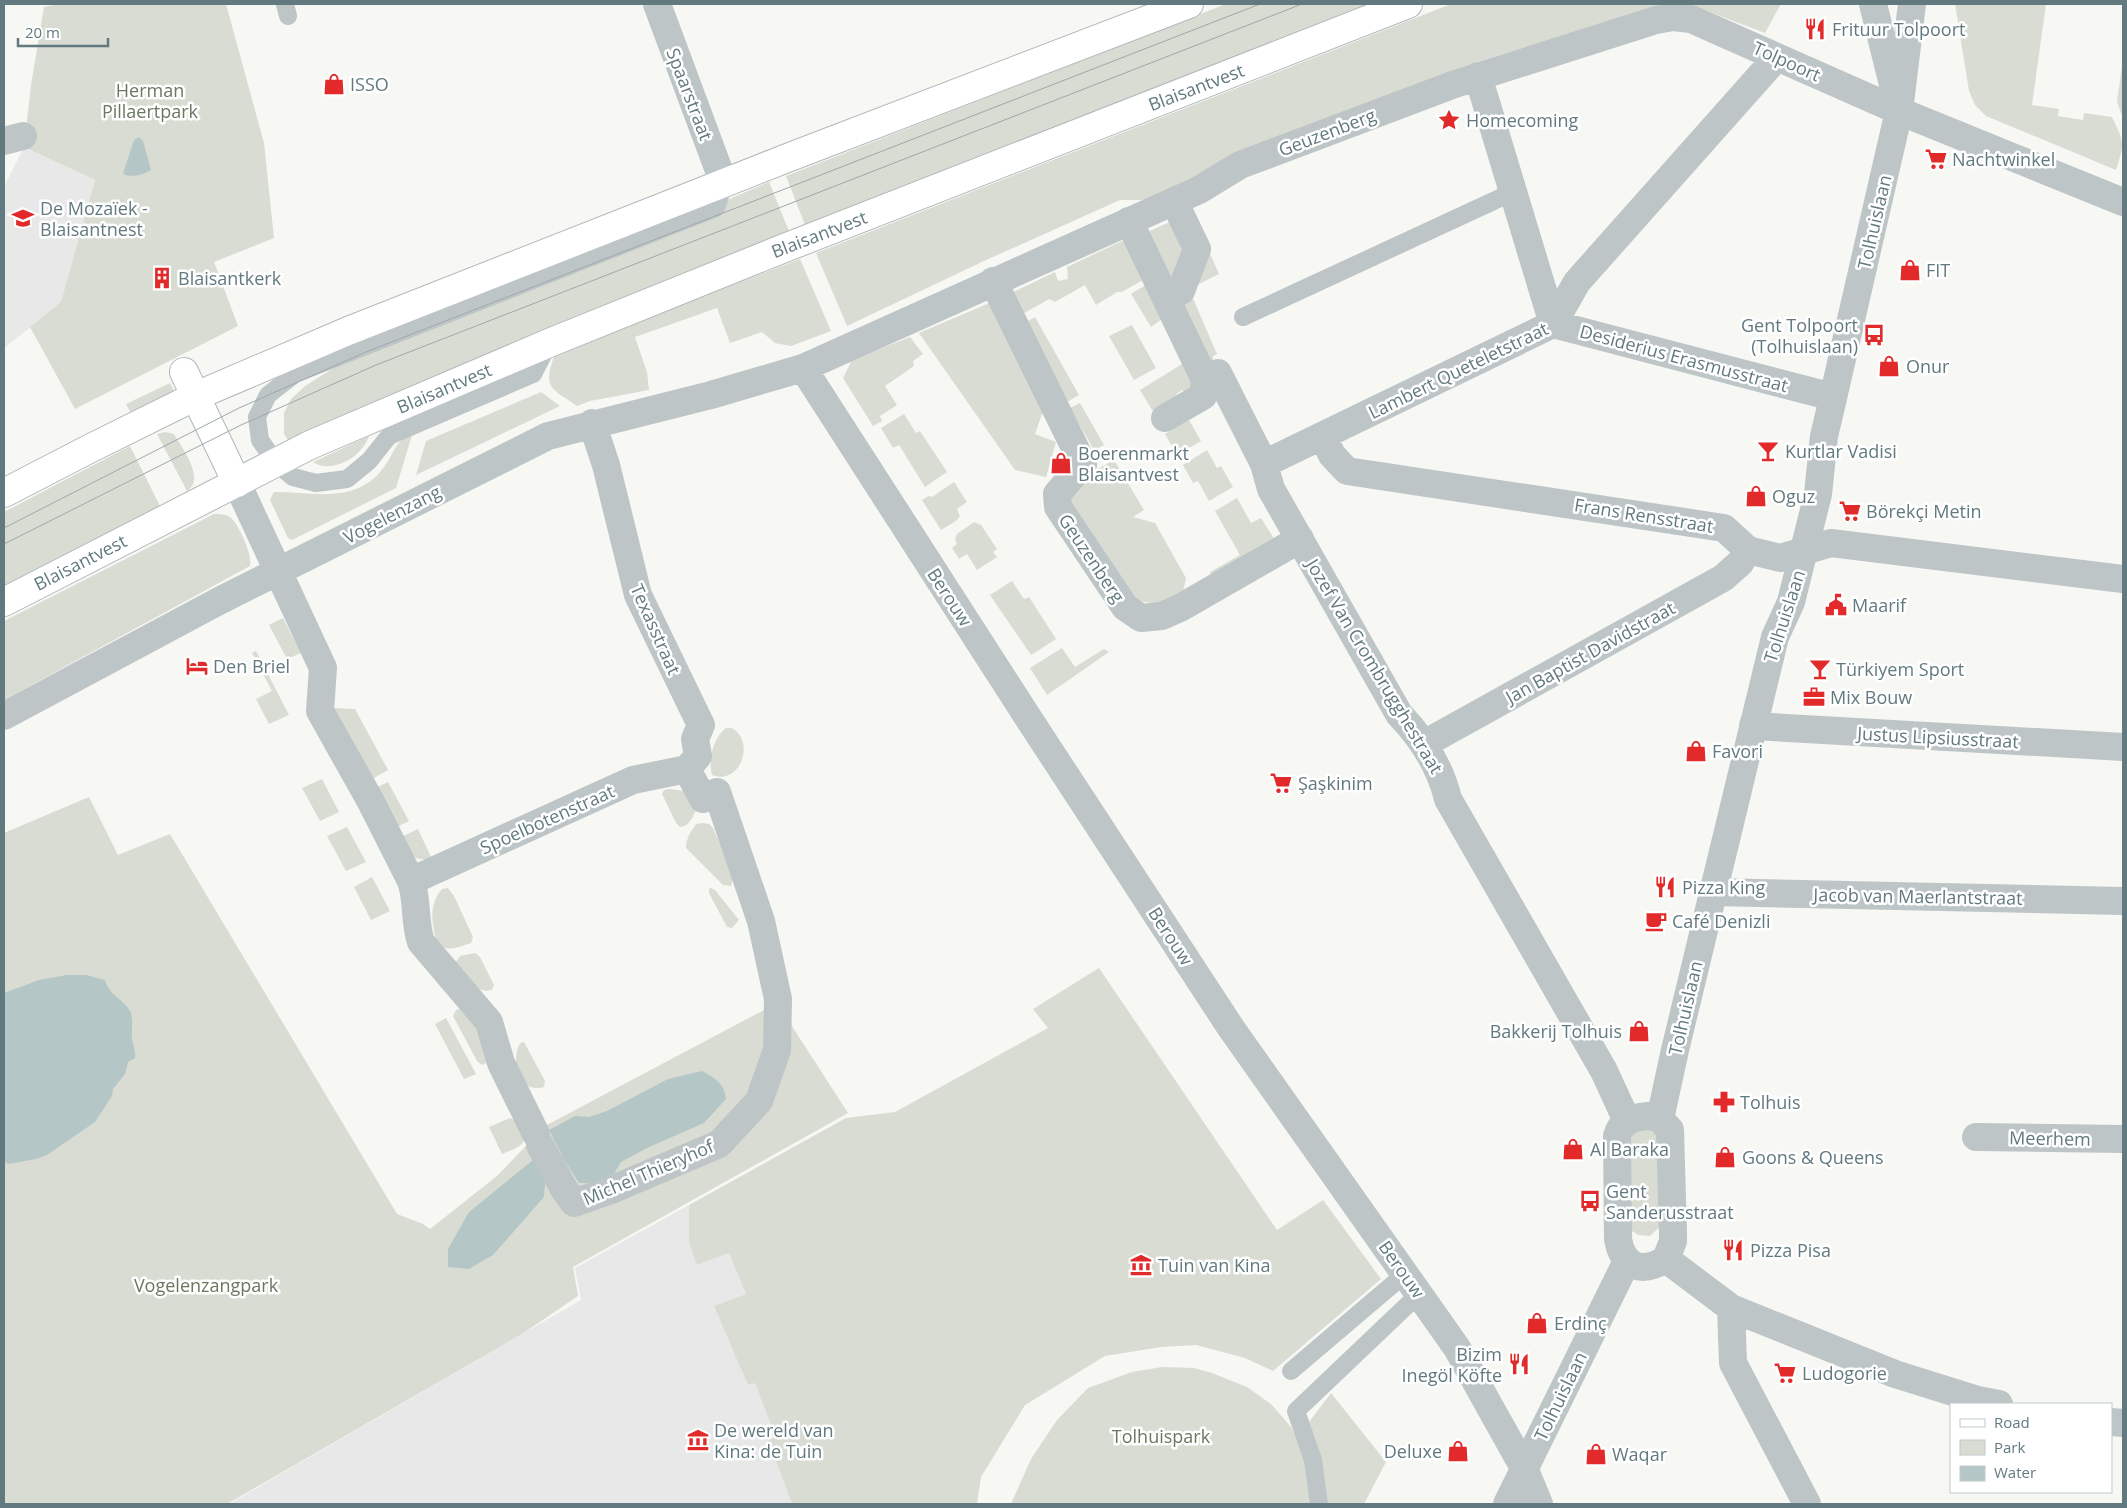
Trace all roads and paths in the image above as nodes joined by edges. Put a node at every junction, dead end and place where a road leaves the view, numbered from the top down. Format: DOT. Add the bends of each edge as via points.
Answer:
graph roads {
  1 [pos="657,4"];
  2 [pos="1189,4"];
  3 [pos="1408,4"];
  4 [pos="1873,4"];
  5 [pos="1912,4"];
  6 [pos="1673,17"];
  7 [pos="1778,57"];
  8 [pos="1478,76"];
  9 [pos="1899,111"];
  10 [pos="724,184"];
  11 [pos="1513,192"];
  12 [pos="1174,201"];
  13 [pos="2123,202"];
  14 [pos="1129,221"];
  15 [pos="993,281"];
  16 [pos="1166,298"];
  17 [pos="1244,317"];
  18 [pos="1553,324"];
  19 [pos="549,343"];
  20 [pos="802,368"];
  21 [pos="184,372"];
  22 [pos="1219,375"];
  23 [pos="196,396"];
  24 [pos="1833,397"];
  25 [pos="1165,418"];
  26 [pos="592,424"];
  27 [pos="1323,436"];
  28 [pos="276,463"];
  29 [pos="1264,464"];
  30 [pos="237,483"];
  31 [pos="4,494"];
  32 [pos="1300,539"];
  33 [pos="1748,550"];
  34 [pos="1804,551"];
  35 [pos="279,571"];
  36 [pos="2123,579"];
  37 [pos="4,602"];
  38 [pos="4,716"];
  39 [pos="1753,726"];
  40 [pos="1424,744"];
  41 [pos="2123,747"];
  42 [pos="687,769"];
  43 [pos="411,881"];
  44 [pos="1713,892"];
  45 [pos="2123,901"];
  46 [pos="1660,1119"];
  47 [pos="1627,1121"];
  48 [pos="1976,1138"];
  49 [pos="2123,1139"];
  50 [pos="1666,1259"];
  51 [pos="1627,1261"];
  52 [pos="1412,1284"];
  53 [pos="1731,1308"];
  54 [pos="1291,1371"];
  55 [pos="1994,1403"];
  56 [pos="1524,1468"];
  57 [pos="1319,1504"];
  58 [pos="1507,1504"];
  59 [pos="1538,1504"];
  60 [pos="1807,1504"];
  1 -- 10 [label="street, Spaarstraat"];
  2 -- 10 [label="main road"];
  3 -- 19 [label="main road, Blaisantvest"];
  4 -- 9 [label="street"];
  5 -- 9 [label="street, Tolhuislaan"];
  6 -- 7 [label="street, Tolpoort" via="1690,19"];
  6 -- 8 [label="street, Geuzenberg"];
  7 -- 9 [label="street, Tolpoort"];
  7 -- 18 [label="street, Lambert Queteletstraat" via="1576,282"];
  8 -- 11 [label="street"];
  8 -- 12 [label="street, Geuzenberg" via="1240,165"];
  9 -- 13 [label="street, Tolpoort"];
  9 -- 24 [label="street, Tolhuislaan"];
  10 -- 23 [label="main road" via="348,331"];
  10 -- 28 [label="lane" via="716,208 296,374 268,395 257,417 260,440"];
  11 -- 17 [label="lane"];
  11 -- 18 [label="street"];
  12 -- 14 [label="street, Geuzenberg"];
  12 -- 16 [label="street" via="1196,249 1181,291"];
  14 -- 15 [label="street, Geuzenberg"];
  14 -- 16 [label="street, Jozef Van Crombrugghestraat"];
  15 -- 20 [label="street, Geuzenberg"];
  15 -- 32 [label="street, Geuzenberg" via="1083,464 1057,494 1058,507 1125,607 1141,618 1162,616"];
  16 -- 22 [label="street, Jozef Van Crombrugghestraat"];
  18 -- 24 [label="street, Desiderius Erasmusstraat"];
  18 -- 27 [label="street, Lambert Queteletstraat"];
  19 -- 28 [label="main road, Blaisantvest" via="310,445"];
  19 -- 28 [label="lane" via="533,374 388,436 369,461 347,479 316,483 293,477"];
  20 -- 26 [label="street, Vogelenzang" via="711,395"];
  20 -- 52 [label="street, Berouw" via="1231,1028"];
  21 -- 23 [label="main road"];
  22 -- 25 [label="street" via="1203,396"];
  22 -- 29 [label="street, Jozef Van Crombrugghestraat"];
  23 -- 30 [label="main road"];
  23 -- 31 [label="main road"];
  24 -- 34 [label="street, Tolhuislaan" via="1824,436 1818,494"];
  26 -- 35 [label="street, Vogelenzang" via="548,436"];
  26 -- 42 [label="street, Texasstraat" via="606,465 638,595 701,725 695,739 698,756"];
  27 -- 29 [label="street, Lambert Queteletstraat"];
  27 -- 33 [label="street, Frans Rensstraat" via="1332,455 1347,471 1724,528"];
  28 -- 30 [label="main road, Blaisantvest"];
  29 -- 32 [label="street, Jozef Van Crombrugghestraat" via="1271,490"];
  30 -- 35 [label="street"];
  30 -- 37 [label="main road, Blaisantvest"];
  32 -- 40 [label="street, Jozef Van Crombrugghestraat" via="1399,714"];
  33 -- 34 [label="street, Frans Rensstraat" via="1780,558"];
  33 -- 40 [label="street, Jan Baptist Davidstraat" via="1723,578"];
  34 -- 36 [label="street, Frans Rensstraat" via="1831,543"];
  34 -- 39 [label="street, Tolhuislaan" via="1791,602 1775,637"];
  35 -- 38 [label="street, Vogelenzang"];
  35 -- 43 [label="street" via="323,668 320,711"];
  39 -- 41 [label="street, Justus Lipsiusstraat"];
  39 -- 44 [label="street, Tolhuislaan"];
  40 -- 47 [label="street, Jozef Van Crombrugghestraat" via="1442,775 1448,799 1604,1071"];
  42 -- 43 [label="street, Spoelbotenstraat" via="633,780"];
  42 -- 43 [label="street, Michel Thieryhof" via="704,799 717,792 761,921 778,999 777,1050 759,1101 719,1144 611,1190 574,1203 564,1189 501,1063 488,1022 421,942 416,930 415,892"];
  44 -- 45 [label="street, Jacob van Maerlantstraat"];
  44 -- 46 [label="street, Tolhuislaan"];
  46 -- 47 [label="street" via="1638,1117"];
  46 -- 50 [label="street" via="1670,1130 1673,1241"];
  47 -- 51 [label="street" via="1617,1136 1618,1239 1620,1252"];
  48 -- 49 [label="street, Meerhem"];
  50 -- 51 [label="street" via="1649,1267 1636,1267"];
  50 -- 53 [label="street"];
  51 -- 56 [label="street, Tolhuislaan"];
  52 -- 54 [label="lane"];
  52 -- 56 [label="street, Berouw" via="1456,1348"];
  52 -- 57 [label="lane" via="1296,1411 1313,1460"];
  53 -- 55 [label="street" via="1895,1374"];
  53 -- 60 [label="street" via="1733,1363"];
  56 -- 58 [label="street, Tolhuislaan"];
  56 -- 59 [label="street, Berouw"];
}
